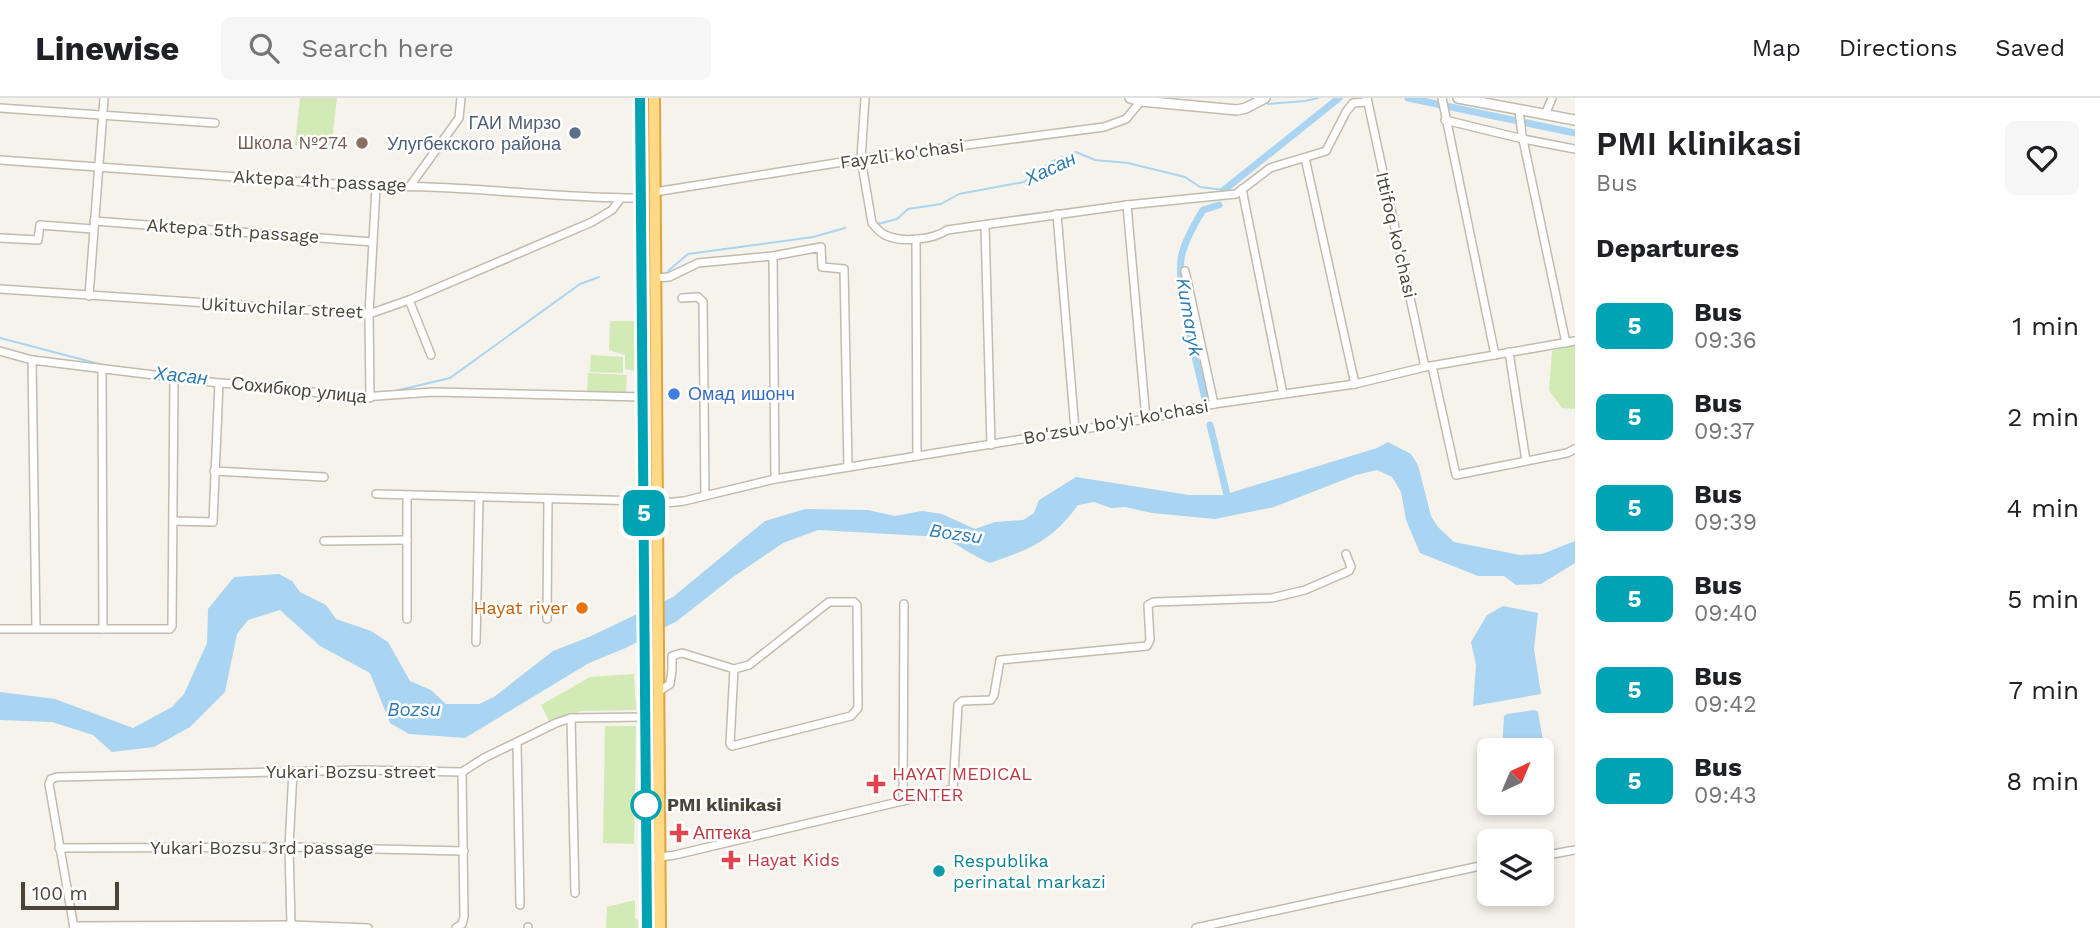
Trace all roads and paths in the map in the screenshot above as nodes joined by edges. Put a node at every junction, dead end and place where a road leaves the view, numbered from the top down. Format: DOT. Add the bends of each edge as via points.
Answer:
graph roads {
  1 [pos="104,98"];
  2 [pos="461,98"];
  3 [pos="640,98"];
  4 [pos="654,98"];
  5 [pos="865,98"];
  6 [pos="1130,98"];
  7 [pos="1265,98"];
  8 [pos="1442,98"];
  9 [pos="1462,98"];
  10 [pos="1552,98"];
  11 [pos="1367,100"];
  12 [pos="1141,101"];
  13 [pos="0,108"];
  14 [pos="1519,110"];
  15 [pos="103,114"];
  16 [pos="1545,114"];
  17 [pos="1445,118"];
  18 [pos="1575,120"];
  19 [pos="215,123"];
  20 [pos="1523,137"];
  21 [pos="1575,149"];
  22 [pos="1305,158"];
  23 [pos="861,159"];
  24 [pos="0,160"];
  25 [pos="99,167"];
  26 [pos="410,186"];
  27 [pos="376,187"];
  28 [pos="1242,189"];
  29 [pos="654,192"];
  30 [pos="621,198"];
  31 [pos="641,198"];
  32 [pos="1127,205"];
  33 [pos="1058,214"];
  34 [pos="94,225"];
  35 [pos="985,226"];
  36 [pos="0,238"];
  37 [pos="916,239"];
  38 [pos="373,242"];
  39 [pos="773,256"];
  40 [pos="1185,271"];
  41 [pos="655,278"];
  42 [pos="0,289"];
  43 [pos="89,296"];
  44 [pos="682,298"];
  45 [pos="409,300"];
  46 [pos="369,314"];
  47 [pos="1575,341"];
  48 [pos="1566,343"];
  49 [pos="0,351"];
  50 [pos="1509,352"];
  51 [pos="431,355"];
  52 [pos="1495,355"];
  53 [pos="32,360"];
  54 [pos="1429,367"];
  55 [pos="102,369"];
  56 [pos="643,375"];
  57 [pos="656,375"];
  58 [pos="174,377"];
  59 [pos="219,383"];
  60 [pos="1355,384"];
  61 [pos="1283,394"];
  62 [pos="643,397"];
  63 [pos="370,398"];
  64 [pos="1214,404"];
  65 [pos="1146,419"];
  66 [pos="1075,430"];
  67 [pos="990,445"];
  68 [pos="1575,449"];
  69 [pos="918,456"];
  70 [pos="1526,461"];
  71 [pos="848,467"];
  72 [pos="214,471"];
  73 [pos="324,477"];
  74 [pos="775,479"];
  75 [pos="376,494"];
  76 [pos="407,495"];
  77 [pos="705,495"];
  78 [pos="479,498"];
  79 [pos="548,499"];
  80 [pos="644,500"];
  81 [pos="657,504"];
  82 [pos="173,521"];
  83 [pos="407,540"];
  84 [pos="324,541"];
  85 [pos="1346,554"];
  86 [pos="904,604"];
  87 [pos="407,619"];
  88 [pos="547,619"];
  89 [pos="36,628"];
  90 [pos="0,629"];
  91 [pos="103,629"];
  92 [pos="476,642"];
  93 [pos="734,669"];
  94 [pos="658,692"];
  95 [pos="645,717"];
  96 [pos="571,718"];
  97 [pos="517,743"];
  98 [pos="293,771"];
  99 [pos="462,772"];
  100 [pos="903,801"];
  101 [pos="289,846"];
  102 [pos="59,848"];
  103 [pos="1575,850"];
  104 [pos="464,851"];
  105 [pos="1554,854"];
  106 [pos="660,858"];
  107 [pos="646,859"];
  108 [pos="1477,867"];
  109 [pos="575,893"];
  110 [pos="520,905"];
  111 [pos="291,925"];
  112 [pos="74,927"];
  113 [pos="325,927"];
  114 [pos="369,928"];
  115 [pos="456,928"];
  116 [pos="647,928"];
  117 [pos="660,928"];
  118 [pos="1196,928"];
  1 -- 15 [label="street"];
  2 -- 26 [label="street" via="460,118"];
  3 -- 31 [label="highway"];
  4 -- 29 [label="highway"];
  5 -- 23 [label="street"];
  6 -- 12 [label="street"];
  7 -- 12 [label="street" via="1237,110"];
  8 -- 17 [label="street"];
  9 -- 14 [label="street"];
  10 -- 16 [label="street"];
  11 -- 22 [label="street" via="1353,103 1326,151"];
  11 -- 54 [label="street, Ittifoq ko'chasi"];
  12 -- 23 [label="street, Fayzli ko'chasi" via="1126,119 1104,127"];
  13 -- 15 [label="street"];
  14 -- 16 [label="street"];
  14 -- 20 [label="street"];
  15 -- 19 [label="street"];
  15 -- 25 [label="street"];
  16 -- 18 [label="street"];
  17 -- 20 [label="street"];
  17 -- 52 [label="street"];
  20 -- 21 [label="street"];
  20 -- 48 [label="street"];
  22 -- 28 [label="street" via="1270,168"];
  22 -- 60 [label="street"];
  23 -- 29 [label="street, Fayzli ko'chasi"];
  23 -- 37 [label="street" via="872,223 888,237"];
  24 -- 25 [label="street, Aktepa 4th passage"];
  25 -- 27 [label="street, Aktepa 4th passage"];
  25 -- 34 [label="street"];
  26 -- 27 [label="street, Aktepa 4th passage"];
  26 -- 30 [label="street, Aktepa 4th passage"];
  27 -- 38 [label="street"];
  28 -- 32 [label="street" via="1236,194"];
  28 -- 61 [label="street"];
  29 -- 41 [label="highway"];
  30 -- 31 [label="street, Aktepa 4th passage"];
  30 -- 45 [label="street, Ukituvchilar street" via="593,222"];
  31 -- 56 [label="highway"];
  32 -- 33 [label="street"];
  32 -- 65 [label="street"];
  33 -- 35 [label="street"];
  33 -- 66 [label="street"];
  34 -- 36 [label="street, Aktepa 5th passage" via="40,225 38,240"];
  34 -- 38 [label="street, Aktepa 5th passage"];
  34 -- 43 [label="street"];
  35 -- 37 [label="street"];
  35 -- 67 [label="street"];
  37 -- 69 [label="street"];
  38 -- 46 [label="street"];
  39 -- 41 [label="street" via="698,263 669,277"];
  39 -- 71 [label="street" via="821,247 822,267 844,270"];
  39 -- 74 [label="street"];
  40 -- 64 [label="street"];
  41 -- 57 [label="highway"];
  42 -- 43 [label="street, Ukituvchilar street"];
  43 -- 46 [label="street, Ukituvchilar street"];
  44 -- 77 [label="street" via="698,297 703,302"];
  45 -- 46 [label="street, Ukituvchilar street"];
  45 -- 51 [label="street"];
  46 -- 63 [label="street"];
  47 -- 48 [label="street, Bo'zsuv bo'yi ko'chasi"];
  48 -- 50 [label="street, Bo'zsuv bo'yi ko'chasi"];
  49 -- 53 [label="street, Сохибкор улица"];
  50 -- 52 [label="street, Bo'zsuv bo'yi ko'chasi"];
  50 -- 70 [label="street"];
  52 -- 54 [label="street, Bo'zsuv bo'yi ko'chasi"];
  53 -- 55 [label="street, Сохибкор улица"];
  53 -- 89 [label="street"];
  54 -- 60 [label="street, Bo'zsuv bo'yi ko'chasi"];
  54 -- 70 [label="street, Ittifoq ko'chasi" via="1456,475"];
  55 -- 58 [label="street, Сохибкор улица"];
  55 -- 91 [label="street"];
  56 -- 57 [label="highway"];
  56 -- 62 [label="highway"];
  57 -- 81 [label="highway"];
  58 -- 59 [label="street, Сохибкор улица"];
  58 -- 82 [label="street"];
  59 -- 63 [label="street, Сохибкор улица"];
  59 -- 72 [label="street"];
  60 -- 61 [label="street, Bo'zsuv bo'yi ko'chasi"];
  61 -- 64 [label="street, Bo'zsuv bo'yi ko'chasi"];
  62 -- 63 [label="street, Сохибкор улица" via="433,392"];
  62 -- 80 [label="highway"];
  64 -- 65 [label="street, Bo'zsuv bo'yi ko'chasi"];
  65 -- 66 [label="street, Bo'zsuv bo'yi ko'chasi"];
  66 -- 67 [label="street, Bo'zsuv bo'yi ko'chasi"];
  67 -- 69 [label="street, Bo'zsuv bo'yi ko'chasi"];
  68 -- 70 [label="street"];
  69 -- 71 [label="street, Bo'zsuv bo'yi ko'chasi"];
  71 -- 74 [label="street, Bo'zsuv bo'yi ko'chasi"];
  72 -- 73 [label="street"];
  72 -- 82 [label="street" via="213,522"];
  74 -- 77 [label="street, Bo'zsuv bo'yi ko'chasi"];
  75 -- 76 [label="street"];
  76 -- 78 [label="street"];
  76 -- 83 [label="street"];
  77 -- 81 [label="street, Bo'zsuv bo'yi ko'chasi"];
  78 -- 79 [label="street"];
  78 -- 92 [label="street"];
  79 -- 80 [label="street"];
  79 -- 88 [label="street"];
  80 -- 95 [label="highway"];
  81 -- 94 [label="highway"];
  82 -- 91 [label="street" via="172,626"];
  83 -- 84 [label="street"];
  83 -- 87 [label="street"];
  85 -- 100 [label="street" via="1351,567 1345,574 1294,593 1248,600 1154,602 1148,605 1147,646 1000,660 991,700 958,705 953,789"];
  86 -- 100 [label="street"];
  89 -- 90 [label="street"];
  89 -- 91 [label="street"];
  93 -- 93 [label="street" via="749,665 829,601 857,605 858,708 850,716 732,746"];
  93 -- 94 [label="street" via="682,653 672,656 670,684"];
  94 -- 106 [label="highway"];
  95 -- 96 [label="street, Yukari Bozsu street"];
  95 -- 107 [label="highway"];
  96 -- 97 [label="street, Yukari Bozsu street"];
  96 -- 109 [label="street"];
  97 -- 99 [label="street, Yukari Bozsu street"];
  97 -- 110 [label="street"];
  98 -- 99 [label="street, Yukari Bozsu street"];
  98 -- 101 [label="street"];
  98 -- 102 [label="street, Yukari Bozsu street" via="57,777 49,784"];
  99 -- 104 [label="street"];
  100 -- 106 [label="street"];
  101 -- 102 [label="street, Yukari Bozsu 3rd passage"];
  101 -- 104 [label="street, Yukari Bozsu 3rd passage"];
  101 -- 111 [label="street"];
  102 -- 112 [label="street"];
  103 -- 105 [label="street"];
  104 -- 115 [label="street" via="464,917"];
  106 -- 107 [label="street"];
  106 -- 117 [label="highway"];
  107 -- 116 [label="highway"];
  108 -- 118 [label="street"];
  111 -- 112 [label="street"];
  111 -- 113 [label="street"];
  113 -- 114 [label="street"];
}
